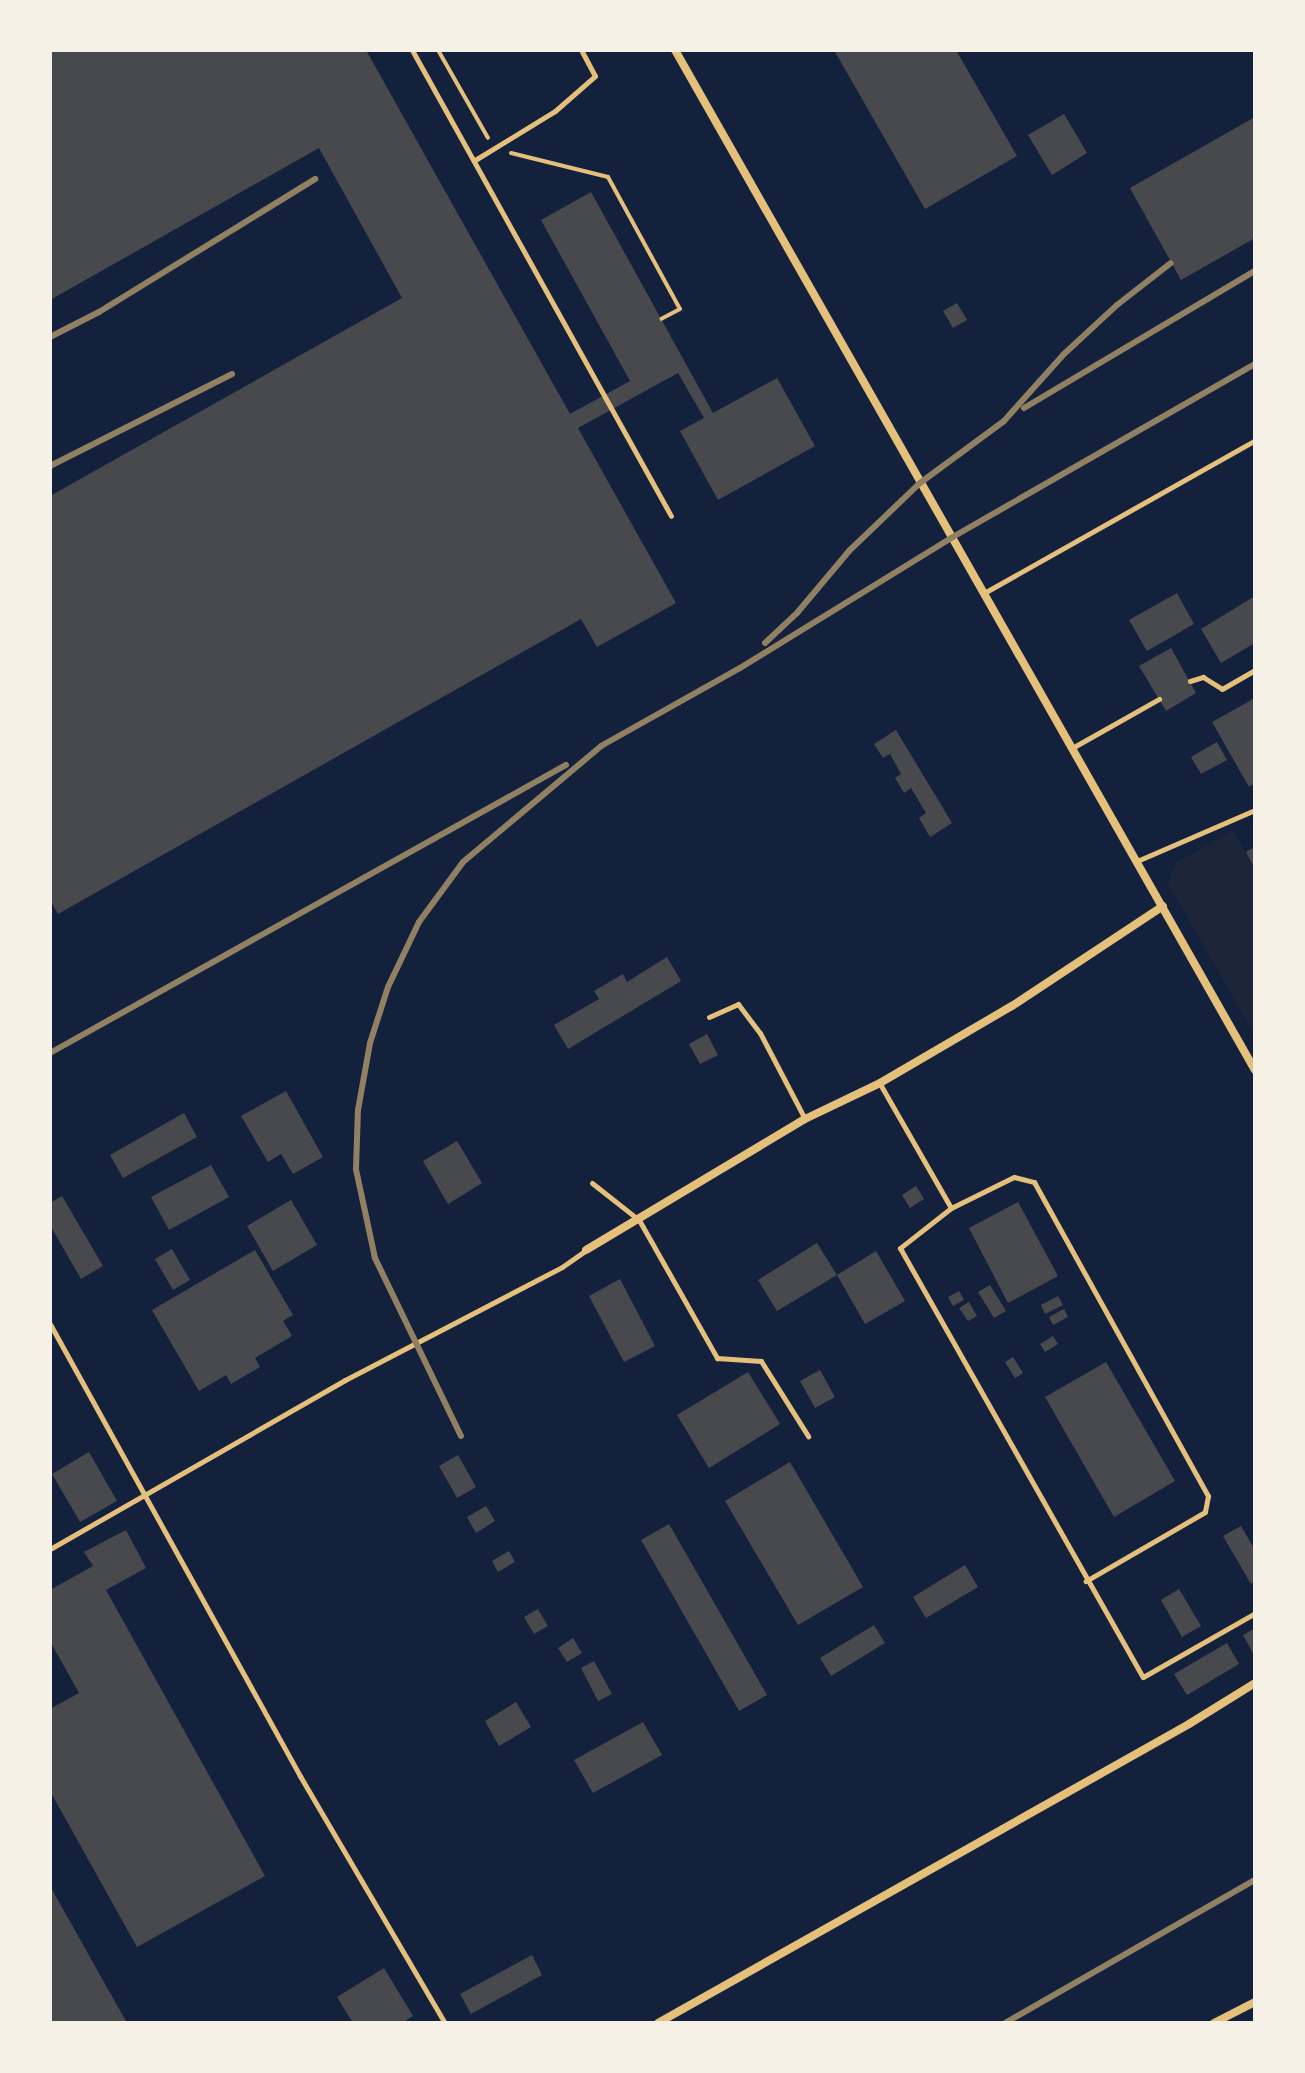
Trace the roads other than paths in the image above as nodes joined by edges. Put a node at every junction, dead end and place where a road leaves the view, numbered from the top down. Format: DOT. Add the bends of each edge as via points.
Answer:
graph roads {
  1 [pos="412,50"];
  2 [pos="581,50"];
  3 [pos="675,50"];
  4 [pos="475,160"];
  5 [pos="1255,440"];
  6 [pos="671,516"];
  7 [pos="984,593"];
  8 [pos="1255,670"];
  9 [pos="1190,681"];
  10 [pos="1159,699"];
  11 [pos="1072,748"];
  12 [pos="1255,810"];
  13 [pos="1137,861"];
  14 [pos="1163,906"];
  15 [pos="709,1017"];
  16 [pos="1255,1070"];
  17 [pos="880,1083"];
  18 [pos="805,1119"];
  19 [pos="592,1183"];
  20 [pos="951,1208"];
  21 [pos="639,1220"];
  22 [pos="586,1250"];
  23 [pos="50,1324"];
  24 [pos="808,1436"];
  25 [pos="146,1495"];
  26 [pos="50,1549"];
  27 [pos="1086,1581"];
  28 [pos="1255,1613"];
  29 [pos="1255,1683"];
  30 [pos="1255,2002"];
  31 [pos="445,2023"];
  32 [pos="658,2023"];
  33 [pos="1214,2023"];
  1 -- 4 [label="lane"];
  2 -- 4 [label="lane" via="595,76 555,111"];
  3 -- 7 [label="street"];
  4 -- 6 [label="lane"];
  5 -- 7 [label="lane"];
  7 -- 11 [label="street"];
  8 -- 9 [label="lane" via="1222,689 1203,677"];
  10 -- 11 [label="lane"];
  11 -- 13 [label="street"];
  12 -- 13 [label="lane"];
  13 -- 14 [label="street"];
  14 -- 16 [label="street"];
  14 -- 17 [label="street" via="1012,1006"];
  15 -- 18 [label="lane" via="738,1004 760,1033"];
  17 -- 18 [label="street"];
  17 -- 20 [label="lane"];
  18 -- 21 [label="street"];
  19 -- 21 [label="lane"];
  20 -- 27 [label="lane" via="900,1248"];
  20 -- 27 [label="lane" via="1014,1177 1034,1182 1208,1496 1205,1512"];
  21 -- 22 [label="street"];
  21 -- 24 [label="lane" via="717,1358 761,1361"];
  22 -- 25 [label="lane"];
  23 -- 25 [label="lane"];
  25 -- 26 [label="lane"];
  25 -- 31 [label="lane" via="300,1776"];
  27 -- 28 [label="lane" via="1143,1677"];
  29 -- 32 [label="street"];
  30 -- 33 [label="street"];
}
